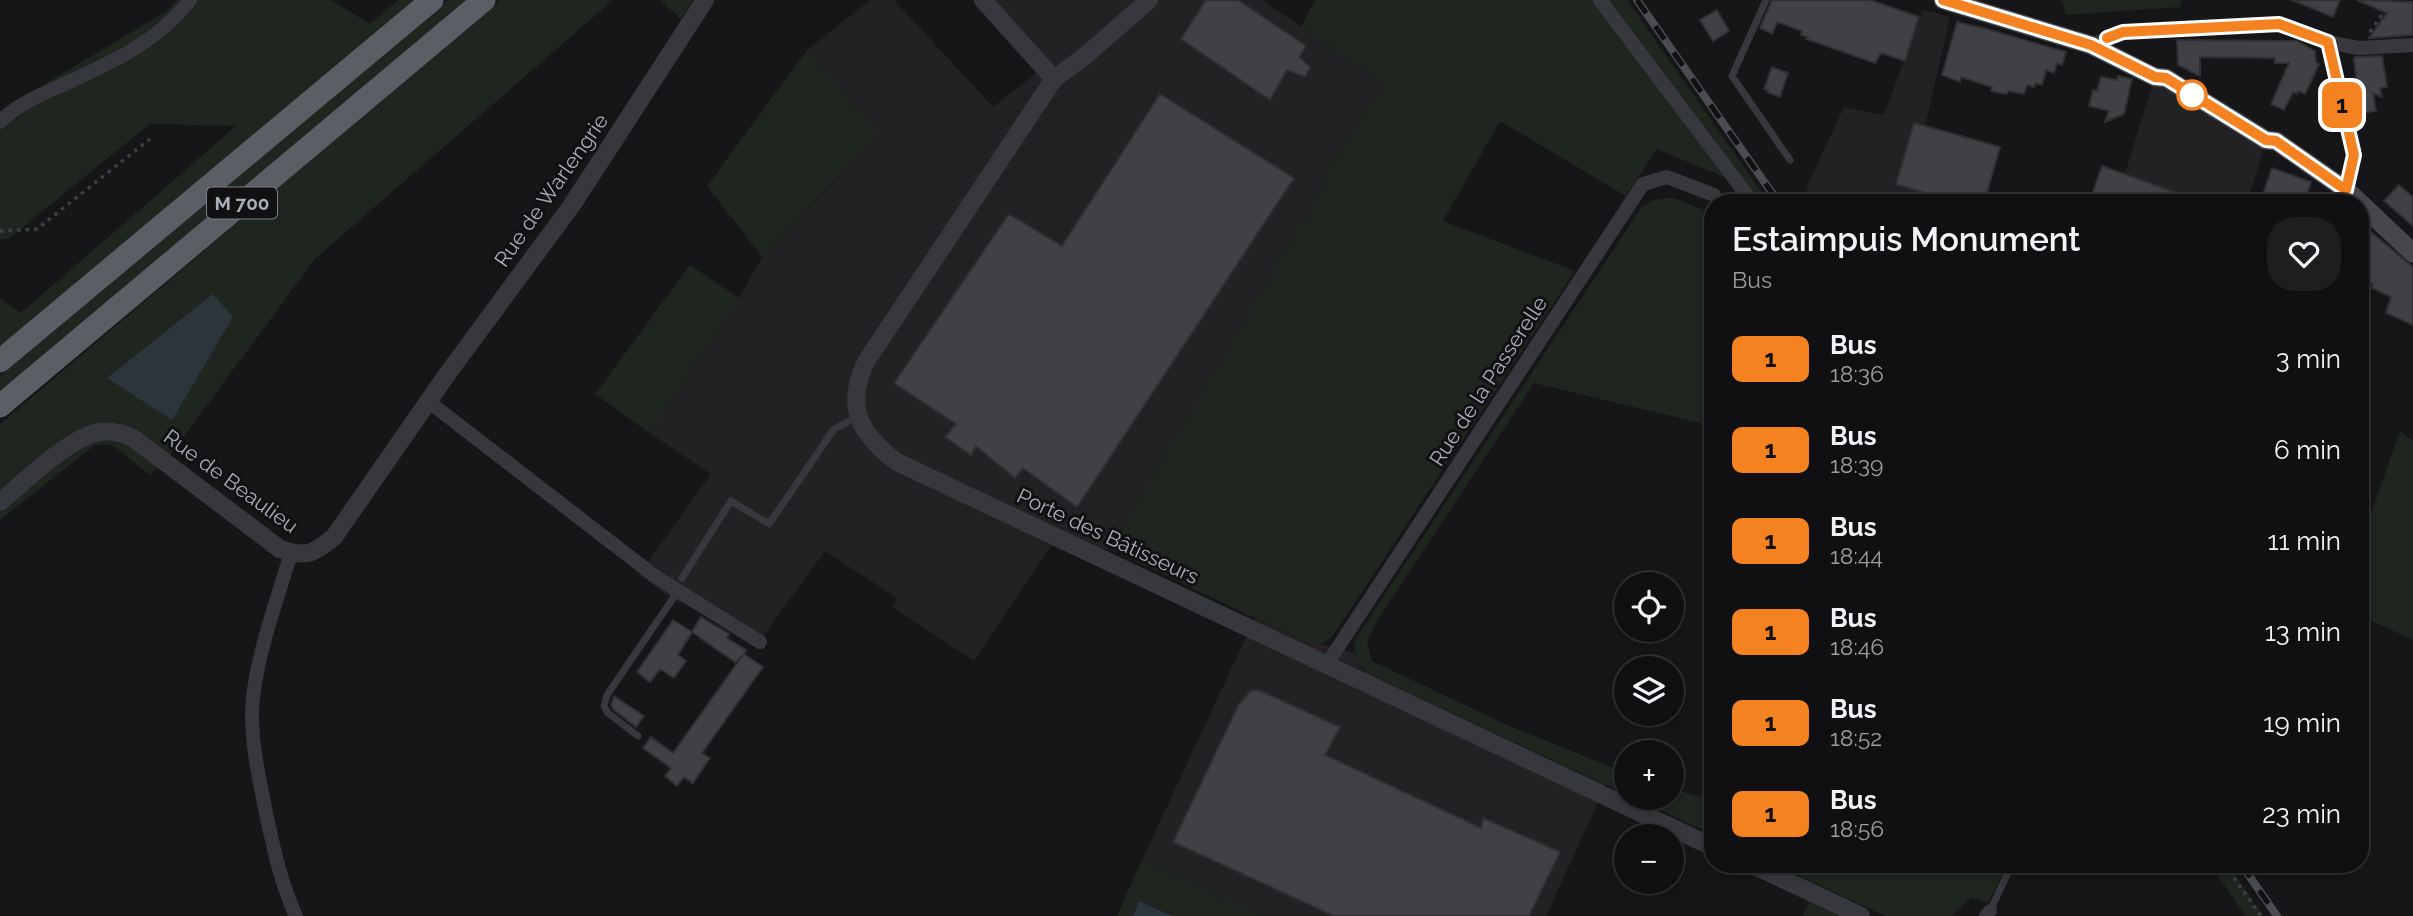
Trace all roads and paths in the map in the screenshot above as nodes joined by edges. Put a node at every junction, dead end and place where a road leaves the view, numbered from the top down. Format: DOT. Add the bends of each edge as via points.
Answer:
graph roads {
  1 [pos="190,0"];
  2 [pos="432,0"];
  3 [pos="484,0"];
  4 [pos="705,0"];
  5 [pos="983,0"];
  6 [pos="1149,0"];
  7 [pos="1600,0"];
  8 [pos="1766,0"];
  9 [pos="1943,0"];
  10 [pos="2392,0"];
  11 [pos="2328,42"];
  12 [pos="2091,45"];
  13 [pos="2413,45"];
  14 [pos="2359,48"];
  15 [pos="1054,79"];
  16 [pos="0,122"];
  17 [pos="150,139"];
  18 [pos="1790,160"];
  19 [pos="1711,194"];
  20 [pos="1746,194"];
  21 [pos="2343,194"];
  22 [pos="2351,194"];
  23 [pos="2369,215"];
  24 [pos="0,232"];
  25 [pos="2413,253"];
  26 [pos="0,361"];
  27 [pos="429,402"];
  28 [pos="0,406"];
  29 [pos="857,417"];
  30 [pos="0,502"];
  31 [pos="291,553"];
  32 [pos="680,584"];
  33 [pos="760,642"];
  34 [pos="1327,664"];
  35 [pos="638,736"];
  36 [pos="1704,843"];
  37 [pos="1770,873"];
  38 [pos="2008,873"];
  39 [pos="2230,873"];
  40 [pos="1988,914"];
  41 [pos="296,916"];
  42 [pos="1861,916"];
  43 [pos="2261,916"];
  1 -- 16 [label="street" via="139,47 24,103"];
  2 -- 26 [label="highway, M 700"];
  3 -- 28 [label="highway, M 700"];
  4 -- 27 [label="street, Rue de Warlengrie" via="572,205"];
  5 -- 15 [label="street"];
  6 -- 15 [label="street"];
  7 -- 20 [label="street"];
  8 -- 18 [label="lane" via="1732,76"];
  9 -- 12 [label="main road"];
  10 -- 14 [label="path"];
  11 -- 12 [label="street" via="2279,24 2123,32"];
  11 -- 14 [label="street"];
  11 -- 22 [label="street" via="2354,155"];
  12 -- 21 [label="main road" via="2155,77 2166,78 2266,140 2276,141"];
  13 -- 14 [label="street"];
  15 -- 29 [label="street" via="867,360 859,376"];
  17 -- 24 [label="path" via="37,229"];
  19 -- 34 [label="street, Rue de la Passerelle" via="1667,177 1643,184"];
  23 -- 25 [label="main road"];
  27 -- 31 [label="street, Rue de Beaulieu" via="334,537 312,553"];
  27 -- 32 [label="street" via="619,550"];
  29 -- 32 [label="lane" via="834,429 769,524 731,501"];
  29 -- 34 [label="street, Porte des Bâtisseurs" via="867,436 897,463"];
  30 -- 31 [label="street, Rue de Beaulieu" via="80,439 100,432 122,433"];
  31 -- 41 [label="street" via="257,675 252,731 275,858"];
  32 -- 33 [label="street"];
  32 -- 35 [label="lane" via="607,695 604,706 608,713"];
  34 -- 36 [label="street, Porte des Bâtisseurs"];
  37 -- 42 [label="street"];
  38 -- 40 [label="lane"];
  39 -- 43 [label="path"];
}
